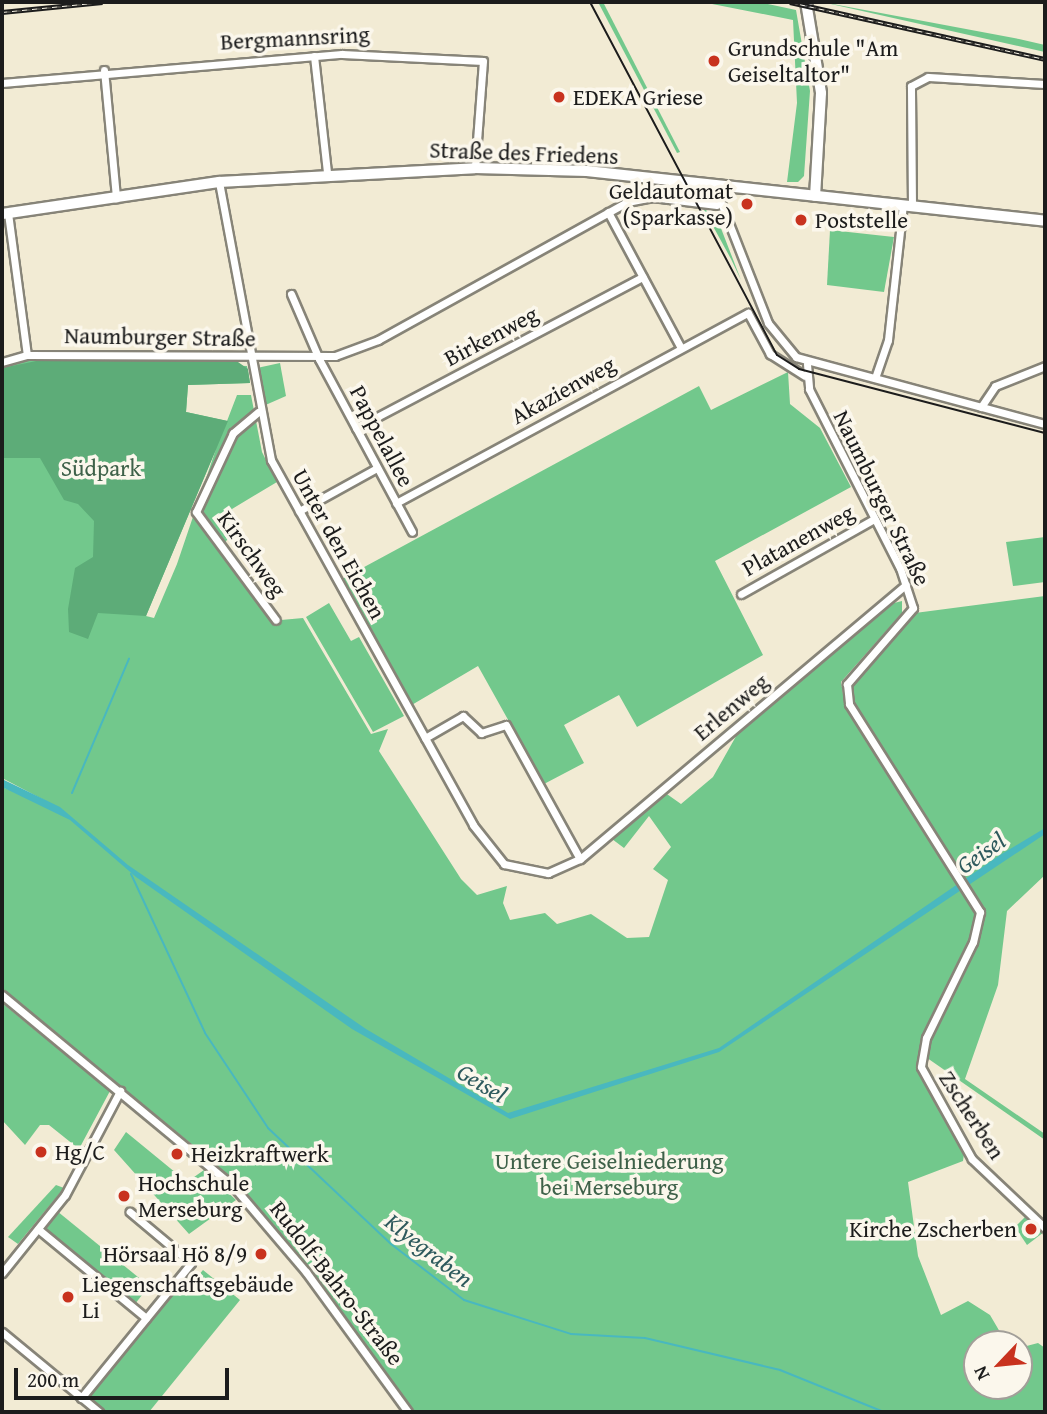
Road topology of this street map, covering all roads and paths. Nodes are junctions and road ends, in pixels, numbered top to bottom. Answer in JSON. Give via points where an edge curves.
{"nodes":[{"id":1,"x":806,"y":2,"type":"edge"},
{"id":2,"x":314,"y":56,"type":"junction"},
{"id":3,"x":104,"y":70,"type":"junction"},
{"id":4,"x":2,"y":83,"type":"edge"},
{"id":5,"x":1045,"y":84,"type":"edge"},
{"id":6,"x":475,"y":168,"type":"junction"},
{"id":7,"x":327,"y":172,"type":"junction"},
{"id":8,"x":219,"y":182,"type":"junction"},
{"id":9,"x":714,"y":185,"type":"junction"},
{"id":10,"x":815,"y":196,"type":"junction"},
{"id":11,"x":116,"y":198,"type":"junction"},
{"id":12,"x":717,"y":205,"type":"junction"},
{"id":13,"x":908,"y":205,"type":"junction"},
{"id":14,"x":608,"y":212,"type":"junction"},
{"id":15,"x":5,"y":214,"type":"edge"},
{"id":16,"x":1045,"y":221,"type":"edge"},
{"id":17,"x":643,"y":277,"type":"junction"},
{"id":18,"x":291,"y":294,"type":"dead end"},
{"id":19,"x":681,"y":348,"type":"junction"},
{"id":20,"x":27,"y":355,"type":"junction"},
{"id":21,"x":248,"y":357,"type":"junction"},
{"id":22,"x":318,"y":359,"type":"junction"},
{"id":23,"x":2,"y":362,"type":"edge"},
{"id":24,"x":807,"y":364,"type":"junction"},
{"id":25,"x":1045,"y":366,"type":"edge"},
{"id":26,"x":805,"y":376,"type":"junction"},
{"id":27,"x":875,"y":378,"type":"junction"},
{"id":28,"x":981,"y":407,"type":"junction"},
{"id":29,"x":258,"y":412,"type":"junction"},
{"id":30,"x":1045,"y":424,"type":"edge"},
{"id":31,"x":356,"y":428,"type":"junction"},
{"id":32,"x":377,"y":468,"type":"junction"},
{"id":33,"x":396,"y":503,"type":"junction"},
{"id":34,"x":299,"y":511,"type":"junction"},
{"id":35,"x":874,"y":519,"type":"junction"},
{"id":36,"x":412,"y":532,"type":"dead end"},
{"id":37,"x":906,"y":584,"type":"junction"},
{"id":38,"x":741,"y":594,"type":"dead end"},
{"id":39,"x":276,"y":620,"type":"dead end"},
{"id":40,"x":425,"y":738,"type":"junction"},
{"id":41,"x":580,"y":859,"type":"junction"},
{"id":42,"x":959,"y":874,"type":"joint"},
{"id":43,"x":2,"y":995,"type":"edge"},
{"id":44,"x":120,"y":1091,"type":"junction"},
{"id":45,"x":130,"y":1212,"type":"dead end"},
{"id":46,"x":1045,"y":1228,"type":"edge"},
{"id":47,"x":38,"y":1229,"type":"junction"},
{"id":48,"x":2,"y":1273,"type":"edge"},
{"id":49,"x":146,"y":1318,"type":"junction"},
{"id":50,"x":2,"y":1332,"type":"edge"},
{"id":51,"x":82,"y":1398,"type":"junction"},
{"id":52,"x":99,"y":1412,"type":"edge"},
{"id":53,"x":408,"y":1412,"type":"edge"}],
"edges":[{"from":1,"to":10,"type":"street","via":[[821,93]]},
{"from":2,"to":3,"type":"street","name":"Bergmannsring"},
{"from":2,"to":6,"type":"street","name":"Bergmannsring","via":[[410,53],[482,61]]},
{"from":2,"to":7,"type":"street"},
{"from":3,"to":4,"type":"street","name":"Bergmannsring"},
{"from":3,"to":11,"type":"street"},
{"from":5,"to":13,"type":"street","via":[[928,77],[911,86]]},
{"from":6,"to":7,"type":"street","name":"Straße des Friedens"},
{"from":6,"to":9,"type":"street","name":"Straße des Friedens","via":[[587,171]]},
{"from":7,"to":8,"type":"street","name":"Straße des Friedens"},
{"from":8,"to":11,"type":"street","name":"Straße des Friedens"},
{"from":8,"to":21,"type":"street","name":"Unter den Eichen"},
{"from":9,"to":10,"type":"street","name":"Straße des Friedens"},
{"from":9,"to":12,"type":"street"},
{"from":10,"to":13,"type":"street","name":"Straße des Friedens"},
{"from":11,"to":15,"type":"street","name":"Straße des Friedens"},
{"from":12,"to":14,"type":"street","name":"Naumburger Straße","via":[[652,197]]},
{"from":12,"to":24,"type":"street","via":[[768,323]]},
{"from":13,"to":16,"type":"street","name":"Straße des Friedens"},
{"from":13,"to":27,"type":"street","via":[[888,340]]},
{"from":14,"to":17,"type":"street"},
{"from":14,"to":22,"type":"street","name":"Naumburger Straße","via":[[378,340]]},
{"from":15,"to":20,"type":"street"},
{"from":17,"to":19,"type":"street"},
{"from":17,"to":31,"type":"street","name":"Birkenweg"},
{"from":18,"to":22,"type":"street"},
{"from":19,"to":26,"type":"street","name":"Akazienweg","via":[[748,313],[770,354]]},
{"from":19,"to":33,"type":"street","name":"Akazienweg"},
{"from":20,"to":21,"type":"street","name":"Naumburger Straße"},
{"from":20,"to":23,"type":"street","name":"Naumburger Straße"},
{"from":21,"to":22,"type":"street","name":"Naumburger Straße"},
{"from":21,"to":29,"type":"street","name":"Unter den Eichen"},
{"from":22,"to":31,"type":"street","name":"Pappelallee"},
{"from":24,"to":26,"type":"street"},
{"from":24,"to":27,"type":"street","name":"Naumburger Straße"},
{"from":25,"to":28,"type":"street","via":[[995,386]]},
{"from":26,"to":35,"type":"street","name":"Naumburger Straße"},
{"from":27,"to":28,"type":"street","name":"Naumburger Straße"},
{"from":28,"to":30,"type":"street","name":"Naumburger Straße"},
{"from":29,"to":34,"type":"street","name":"Unter den Eichen","via":[[271,460]]},
{"from":29,"to":39,"type":"street","name":"Kirschweg","via":[[233,433],[196,512]]},
{"from":31,"to":32,"type":"street","name":"Pappelallee"},
{"from":32,"to":33,"type":"street","name":"Pappelallee"},
{"from":32,"to":34,"type":"street"},
{"from":33,"to":36,"type":"street","name":"Pappelallee"},
{"from":34,"to":40,"type":"street","name":"Unter den Eichen"},
{"from":35,"to":37,"type":"street","name":"Naumburger Straße"},
{"from":35,"to":38,"type":"street","name":"Platanenweg"},
{"from":37,"to":41,"type":"street","name":"Erlenweg"},
{"from":37,"to":42,"type":"street","name":"Naumburger Straße","via":[[913,608],[907,620],[852,677],[846,694]]},
{"from":40,"to":41,"type":"street","name":"Unter den Eichen","via":[[495,857],[532,873]]},
{"from":40,"to":41,"type":"street","via":[[463,716],[481,733],[506,725]]},
{"from":42,"to":46,"type":"street","name":"Zscherben","via":[[968,887],[979,924],[926,1038],[921,1067],[972,1159]]},
{"from":43,"to":44,"type":"street","name":"Rudolf-Bahro-Straße"},
{"from":44,"to":47,"type":"street","via":[[78,1173]]},
{"from":44,"to":53,"type":"street","name":"Rudolf-Bahro-Straße","via":[[260,1216]]},
{"from":45,"to":49,"type":"street","via":[[191,1263]]},
{"from":47,"to":48,"type":"street"},
{"from":47,"to":49,"type":"street"},
{"from":49,"to":51,"type":"street"},
{"from":50,"to":51,"type":"street"},
{"from":51,"to":52,"type":"street"}]}
